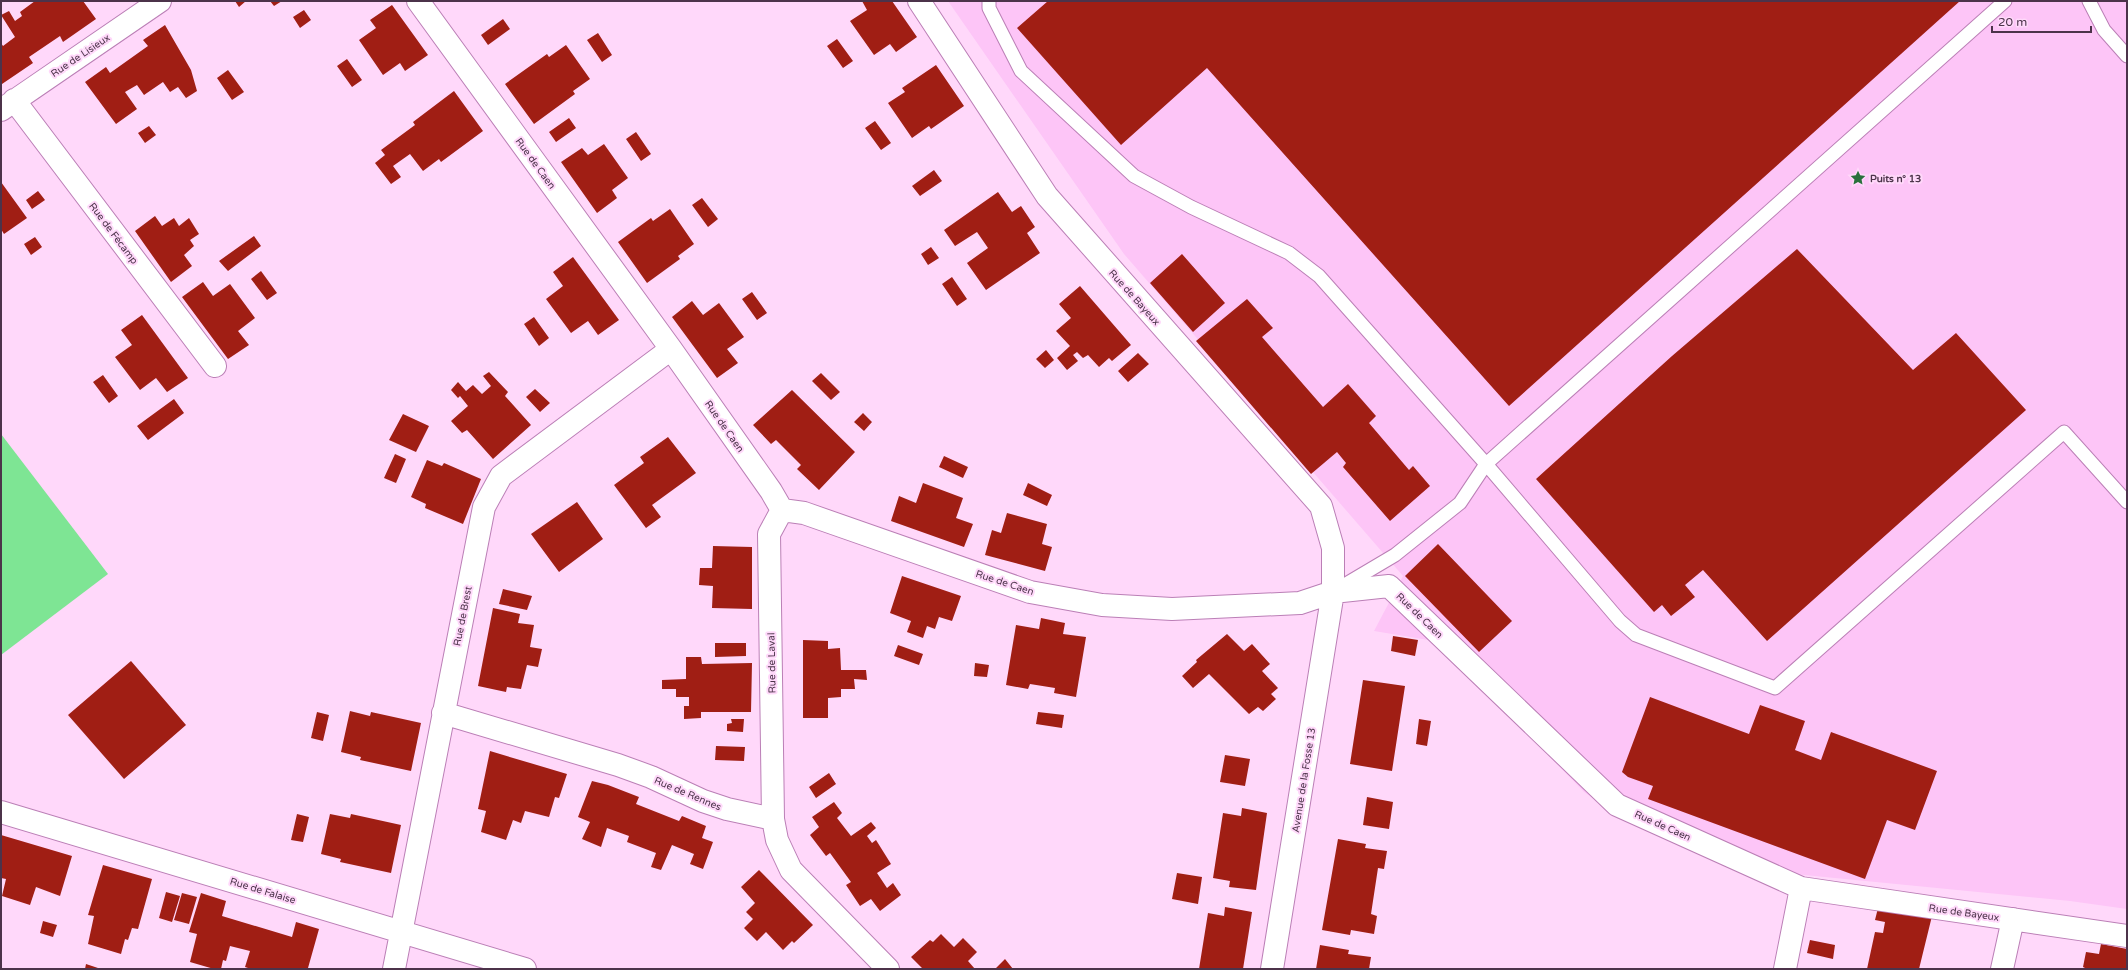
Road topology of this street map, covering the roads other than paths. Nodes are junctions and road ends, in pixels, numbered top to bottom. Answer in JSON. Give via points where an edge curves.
{"nodes":[{"id":1,"x":160,"y":1,"type":"edge"},
{"id":2,"x":418,"y":1,"type":"edge"},
{"id":3,"x":918,"y":1,"type":"edge"},
{"id":4,"x":988,"y":1,"type":"edge"},
{"id":5,"x":2005,"y":1,"type":"edge"},
{"id":6,"x":2089,"y":1,"type":"edge"},
{"id":7,"x":2127,"y":56,"type":"edge"},
{"id":8,"x":8,"y":105,"type":"edge"},
{"id":9,"x":671,"y":349,"type":"junction"},
{"id":10,"x":214,"y":366,"type":"dead end"},
{"id":11,"x":1486,"y":464,"type":"junction"},
{"id":12,"x":2127,"y":502,"type":"edge"},
{"id":13,"x":782,"y":510,"type":"junction"},
{"id":14,"x":1333,"y":592,"type":"junction"},
{"id":15,"x":443,"y":713,"type":"junction"},
{"id":16,"x":1,"y":812,"type":"edge"},
{"id":17,"x":773,"y":820,"type":"junction"},
{"id":18,"x":1801,"y":888,"type":"junction"},
{"id":19,"x":2013,"y":918,"type":"junction"},
{"id":20,"x":402,"y":931,"type":"junction"},
{"id":21,"x":2127,"y":936,"type":"edge"},
{"id":22,"x":394,"y":969,"type":"edge"},
{"id":23,"x":525,"y":969,"type":"edge"},
{"id":24,"x":888,"y":969,"type":"edge"},
{"id":25,"x":1272,"y":969,"type":"edge"},
{"id":26,"x":1785,"y":969,"type":"edge"},
{"id":27,"x":2002,"y":969,"type":"edge"}],
"edges":[{"from":1,"to":8,"type":"street","name":"Rue de Lisieux"},
{"from":2,"to":9,"type":"street","name":"Rue de Caen"},
{"from":3,"to":14,"type":"street","name":"Rue de Bayeux","via":[[1047,196],[1321,506],[1334,548]]},
{"from":4,"to":11,"type":"lane","via":[[988,8],[1021,71],[1134,176],[1191,207],[1289,253],[1319,276]]},
{"from":5,"to":11,"type":"lane"},
{"from":6,"to":7,"type":"lane","via":[[2104,30]]},
{"from":8,"to":10,"type":"street","name":"Rue de Fécamp"},
{"from":9,"to":13,"type":"street","name":"Rue de Caen"},
{"from":9,"to":15,"type":"street","name":"Rue de Brest","via":[[501,476],[484,507]]},
{"from":11,"to":12,"type":"lane","via":[[1620,621],[1636,635],[1775,688],[2064,432]]},
{"from":11,"to":14,"type":"lane","via":[[1460,503],[1395,555]]},
{"from":13,"to":14,"type":"street","name":"Rue de Caen","via":[[804,513],[1030,592],[1102,605],[1172,608],[1300,603]]},
{"from":13,"to":17,"type":"street","name":"Rue de Laval","via":[[769,534]]},
{"from":14,"to":18,"type":"street","name":"Rue de Caen","via":[[1389,586],[1617,805]]},
{"from":14,"to":25,"type":"street","name":"Avenue de la Fosse 13"},
{"from":15,"to":17,"type":"street","name":"Rue de Rennes","via":[[618,765],[703,801]]},
{"from":15,"to":20,"type":"street","name":"Rue de Brest"},
{"from":16,"to":20,"type":"street","name":"Rue de Falaise"},
{"from":17,"to":24,"type":"street","via":[[777,840],[791,870]]},
{"from":18,"to":19,"type":"street","name":"Rue de Bayeux"},
{"from":18,"to":26,"type":"street"},
{"from":19,"to":21,"type":"street","name":"Rue de Bayeux"},
{"from":19,"to":27,"type":"street"},
{"from":20,"to":22,"type":"street","name":"Rue de Brest"},
{"from":20,"to":23,"type":"street","name":"Rue de Falaise"}]}
